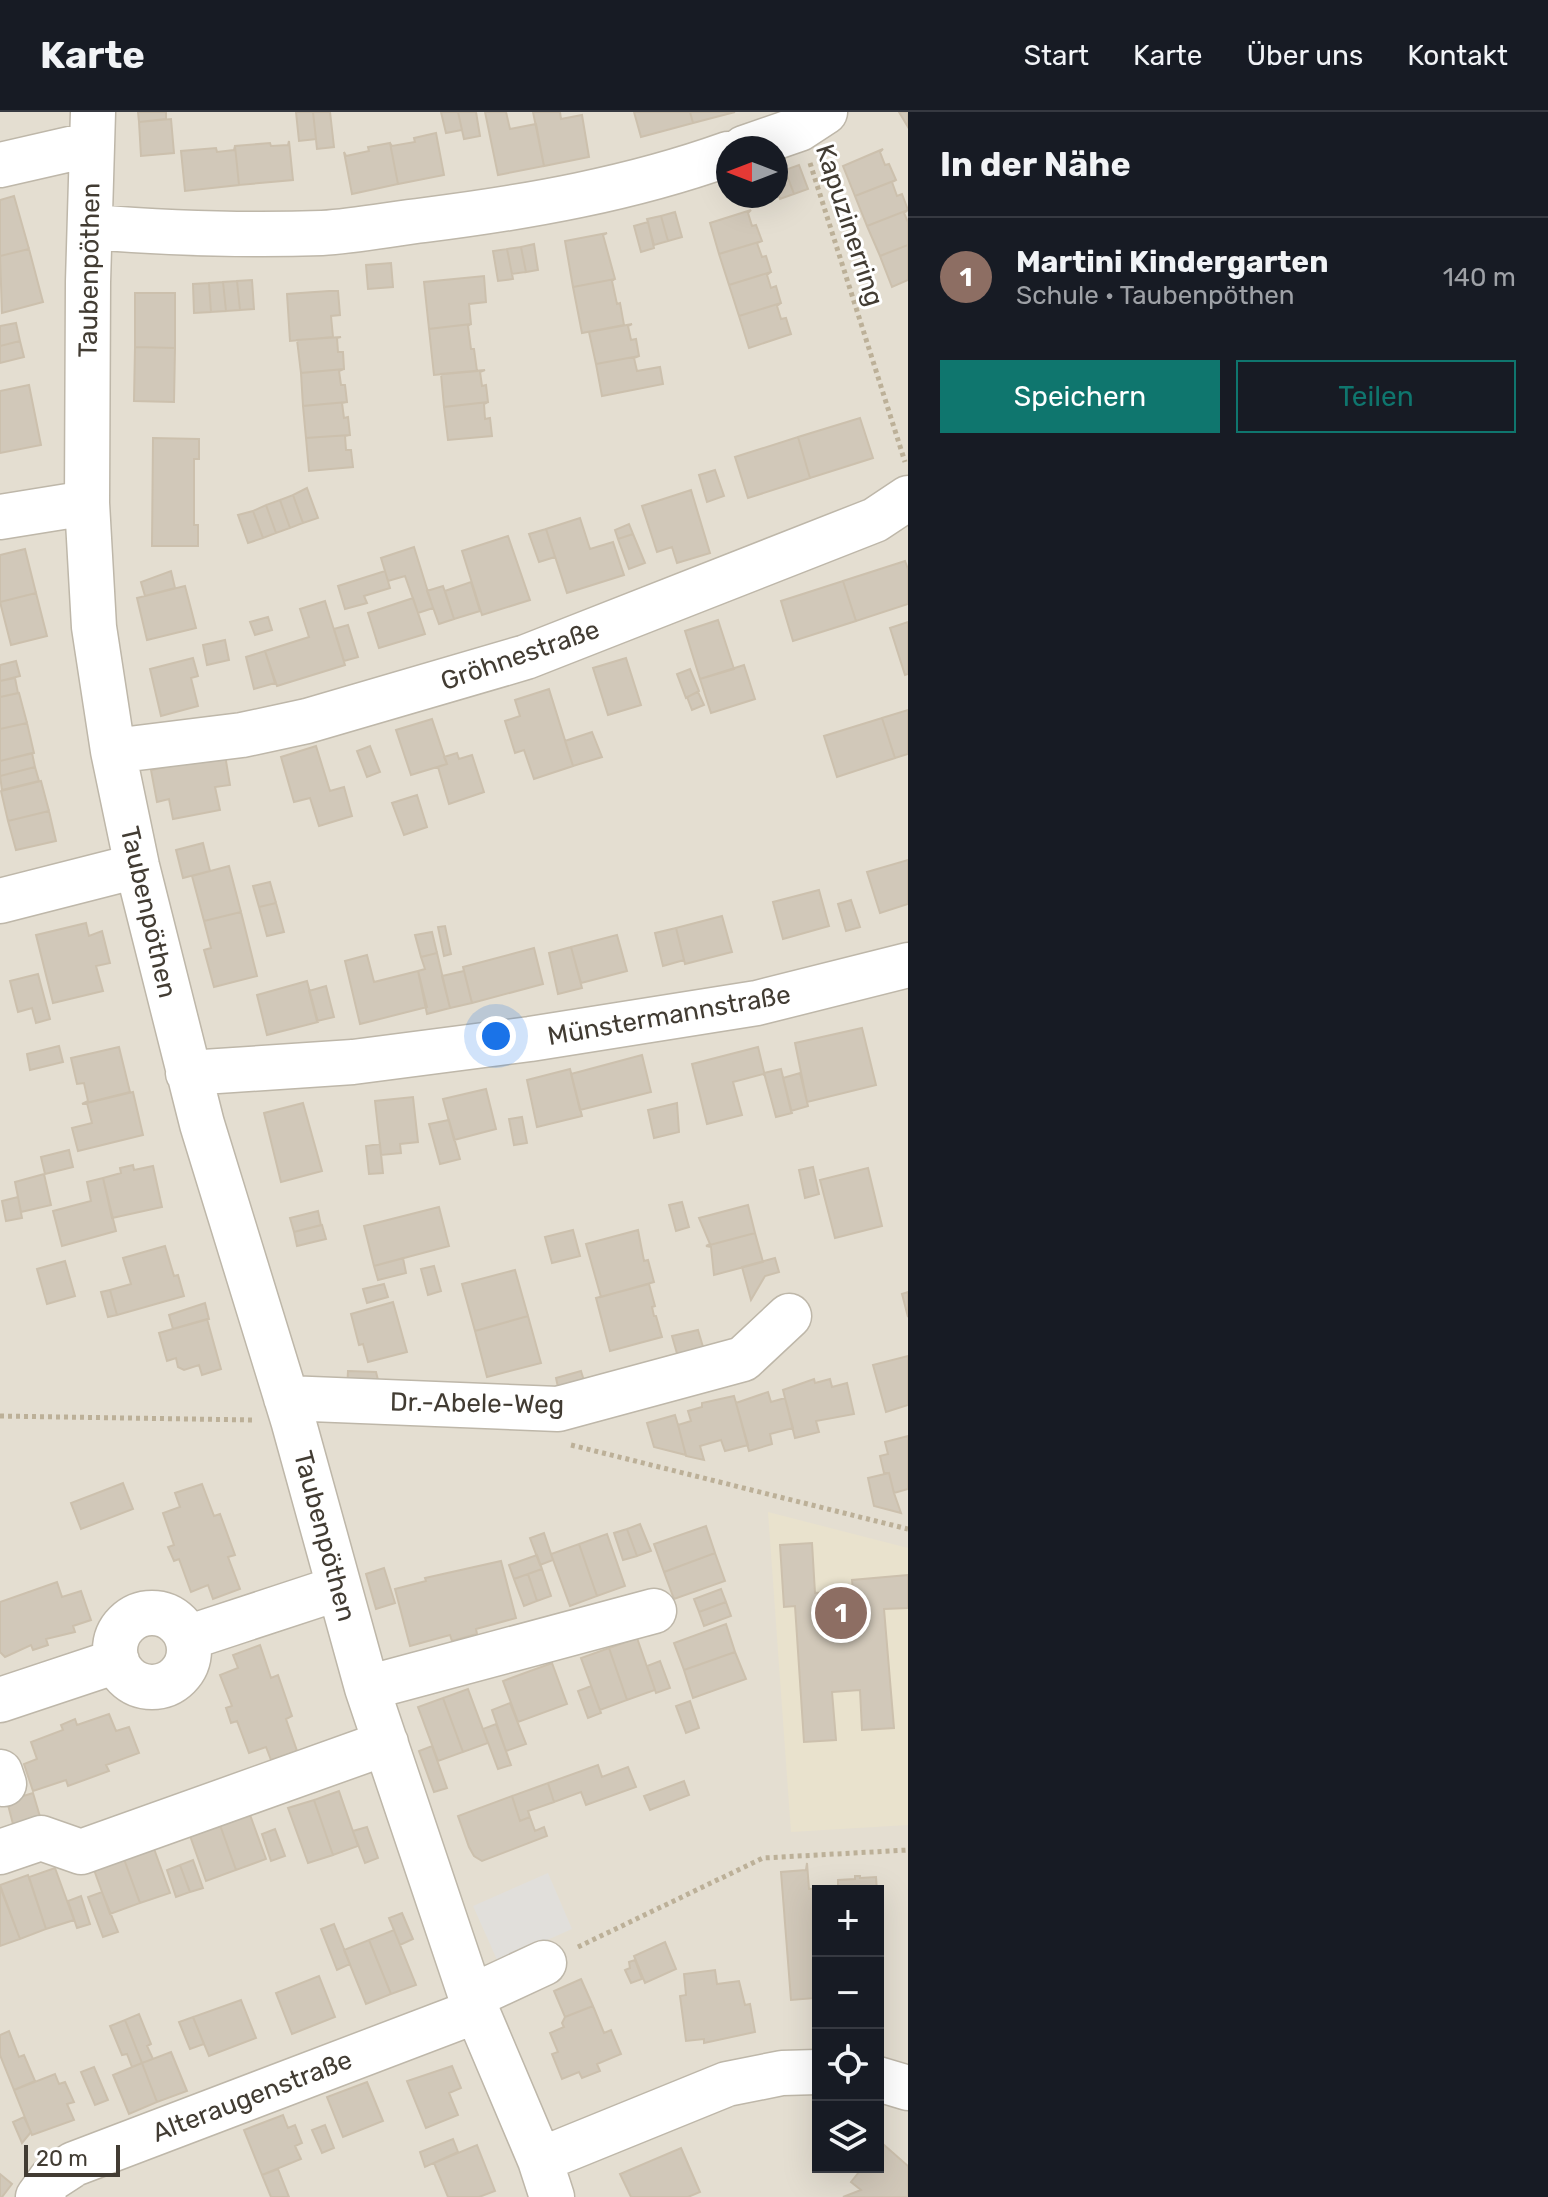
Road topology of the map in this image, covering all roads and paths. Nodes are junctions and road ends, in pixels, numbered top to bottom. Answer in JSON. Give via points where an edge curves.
{"nodes":[{"id":1,"x":806,"y":118,"type":"edge"},
{"id":2,"x":93,"y":128,"type":"edge"},
{"id":3,"x":769,"y":136,"type":"edge"},
{"id":4,"x":716,"y":158,"type":"edge"},
{"id":5,"x":0,"y":165,"type":"edge"},
{"id":6,"x":90,"y":227,"type":"junction"},
{"id":7,"x":908,"y":471,"type":"edge"},
{"id":8,"x":908,"y":498,"type":"edge"},
{"id":9,"x":87,"y":503,"type":"junction"},
{"id":10,"x":0,"y":517,"type":"edge"},
{"id":11,"x":113,"y":751,"type":"junction"},
{"id":12,"x":137,"y":866,"type":"junction"},
{"id":13,"x":0,"y":901,"type":"edge"},
{"id":14,"x":908,"y":965,"type":"edge"},
{"id":15,"x":188,"y":1073,"type":"junction"},
{"id":16,"x":789,"y":1316,"type":"dead end"},
{"id":17,"x":289,"y":1409,"type":"junction"},
{"id":18,"x":0,"y":1416,"type":"edge"},
{"id":19,"x":567,"y":1444,"type":"dead end"},
{"id":20,"x":908,"y":1529,"type":"edge"},
{"id":21,"x":339,"y":1588,"type":"junction"},
{"id":22,"x":654,"y":1611,"type":"dead end"},
{"id":23,"x":367,"y":1688,"type":"junction"},
{"id":24,"x":0,"y":1700,"type":"edge"},
{"id":25,"x":386,"y":1743,"type":"junction"},
{"id":26,"x":908,"y":1850,"type":"edge"},
{"id":27,"x":0,"y":1852,"type":"edge"},
{"id":28,"x":544,"y":1963,"type":"joint"},
{"id":29,"x":474,"y":2004,"type":"junction"},
{"id":30,"x":812,"y":2072,"type":"edge"},
{"id":31,"x":884,"y":2081,"type":"edge"},
{"id":32,"x":908,"y":2088,"type":"edge"},
{"id":33,"x":546,"y":2179,"type":"edge"},
{"id":34,"x":38,"y":2197,"type":"edge"}],
"edges":[{"from":1,"to":3,"type":"street"},
{"from":1,"to":7,"type":"path","name":"Kapuzinerring"},
{"from":2,"to":5,"type":"street"},
{"from":2,"to":6,"type":"street","name":"Taubenpöthen"},
{"from":4,"to":6,"type":"street","via":[[581,195],[324,233],[186,234]]},
{"from":6,"to":9,"type":"street","name":"Taubenpöthen"},
{"from":8,"to":11,"type":"street","name":"Gröhnestraße","via":[[875,520],[526,657],[307,721]]},
{"from":9,"to":10,"type":"street"},
{"from":9,"to":11,"type":"street","name":"Taubenpöthen","via":[[94,627]]},
{"from":11,"to":12,"type":"street","name":"Taubenpöthen"},
{"from":12,"to":13,"type":"street"},
{"from":12,"to":15,"type":"street","name":"Taubenpöthen"},
{"from":14,"to":15,"type":"street","name":"Münstermannstraße","via":[[757,1003],[530,1039],[353,1062]]},
{"from":15,"to":17,"type":"street","name":"Taubenpöthen"},
{"from":16,"to":17,"type":"street","name":"Dr.-Abele-Weg","via":[[743,1359],[558,1409]]},
{"from":17,"to":18,"type":"path"},
{"from":17,"to":21,"type":"street","name":"Taubenpöthen"},
{"from":19,"to":20,"type":"path"},
{"from":21,"to":23,"type":"street","name":"Taubenpöthen"},
{"from":21,"to":24,"type":"street","via":[[187,1638],[174,1620],[151,1613],[139,1616],[119,1633],[117,1661]]},
{"from":22,"to":23,"type":"street"},
{"from":23,"to":25,"type":"street","name":"Taubenpöthen"},
{"from":25,"to":27,"type":"street","via":[[81,1852],[41,1838]]},
{"from":25,"to":29,"type":"street","name":"Taubenpöthen"},
{"from":26,"to":28,"type":"path","via":[[763,1858]]},
{"from":28,"to":29,"type":"street","name":"Alteraugenstraße"},
{"from":29,"to":33,"type":"street","name":"Taubenpöthen"},
{"from":29,"to":34,"type":"street","name":"Alteraugenstraße","via":[[74,2164],[51,2179]]},
{"from":30,"to":33,"type":"street","via":[[727,2084]]},
{"from":31,"to":32,"type":"street"}]}
